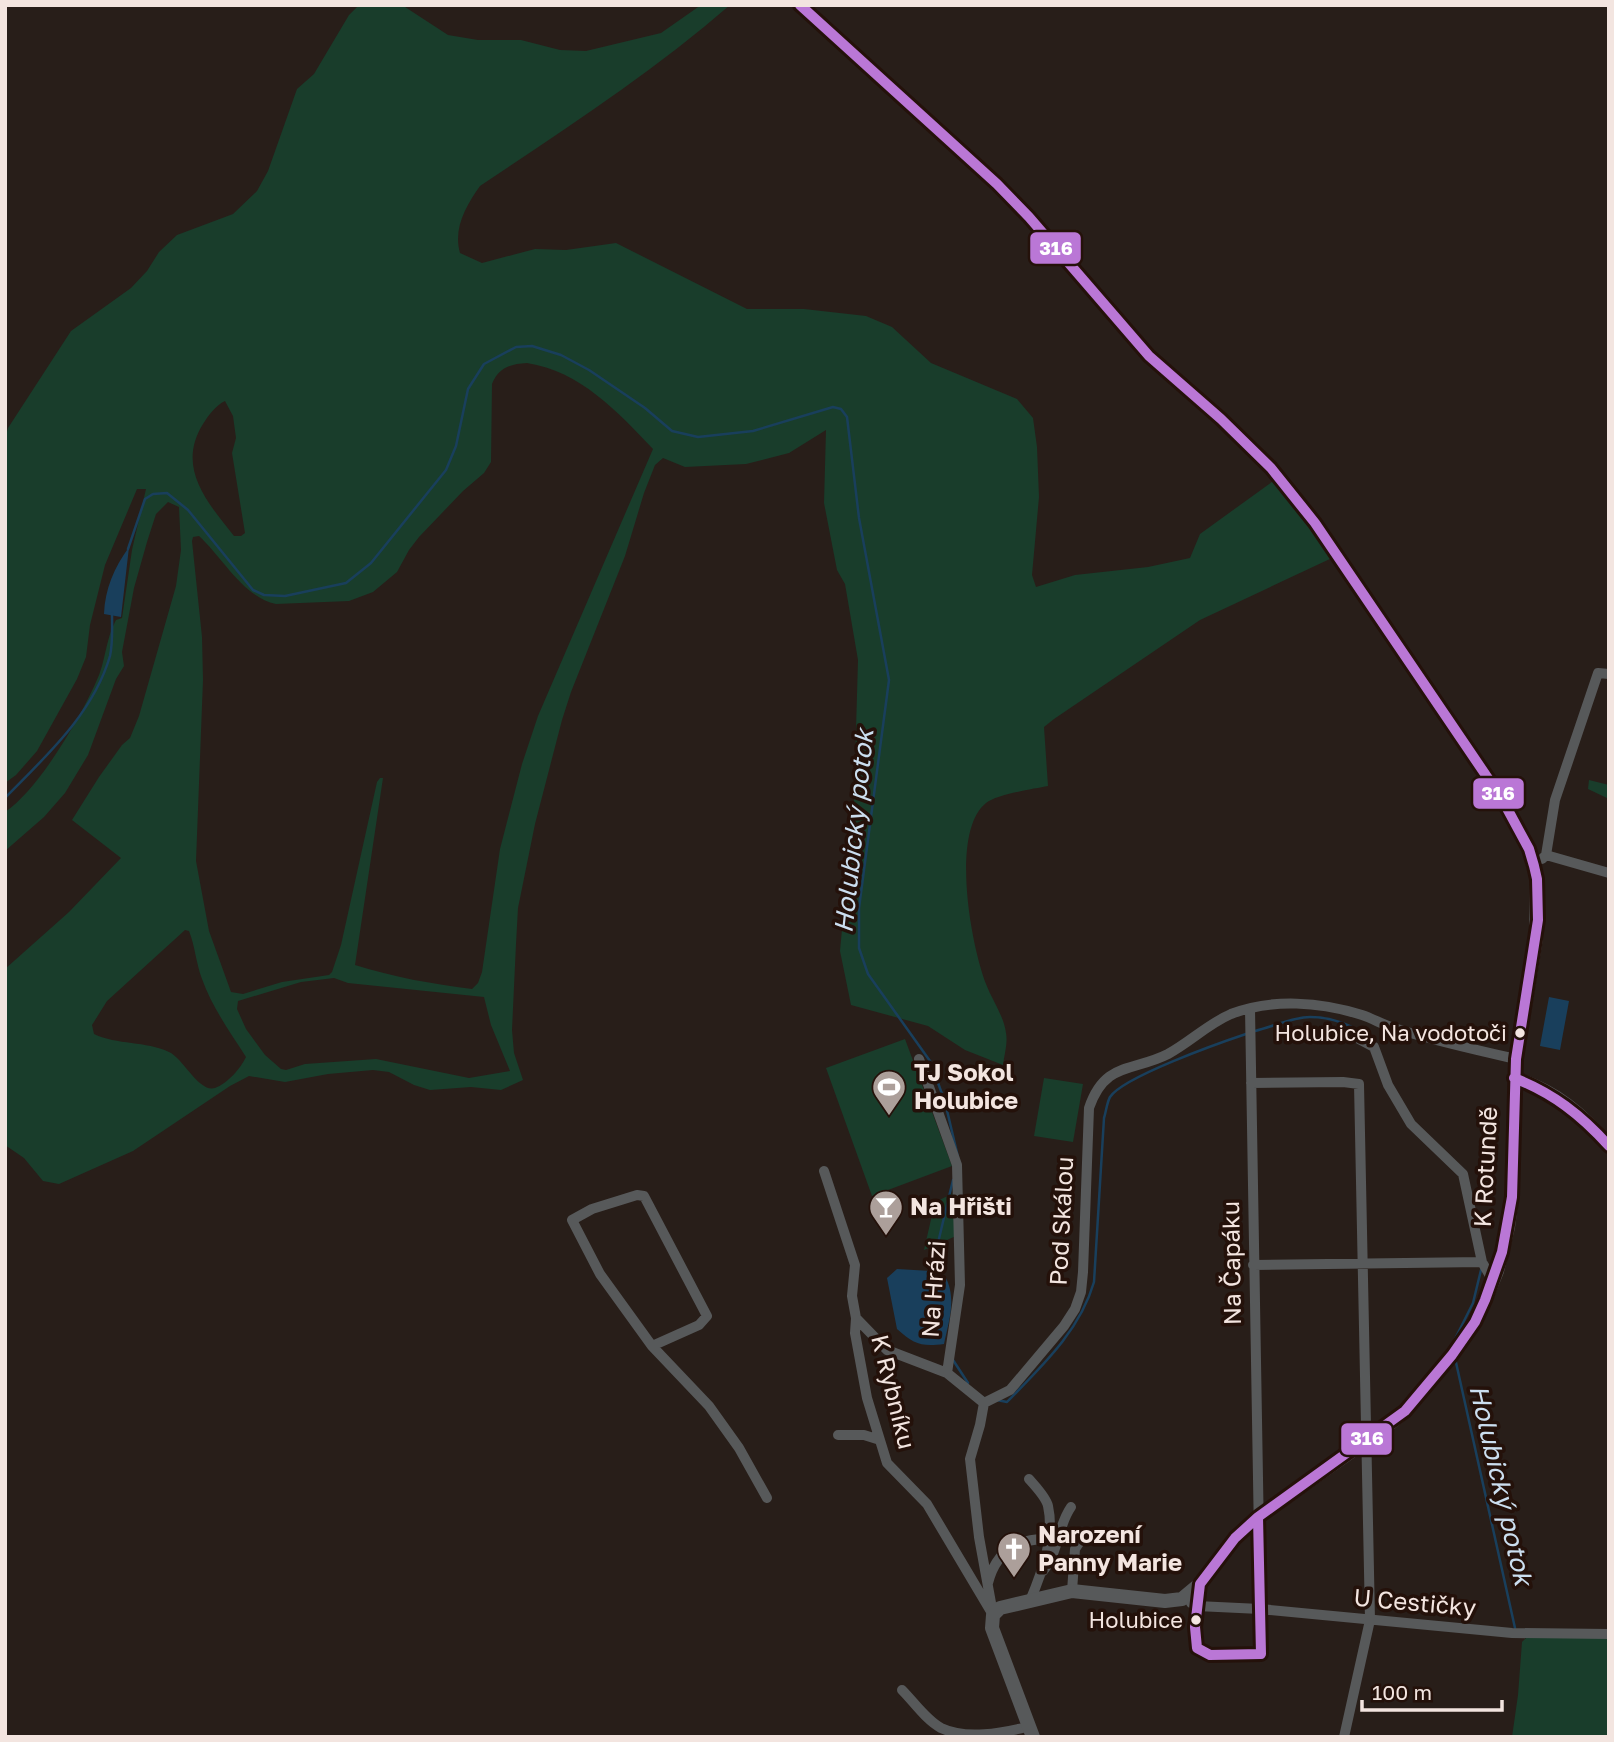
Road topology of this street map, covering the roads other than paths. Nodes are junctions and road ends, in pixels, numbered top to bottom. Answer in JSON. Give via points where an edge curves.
{"nodes":[{"id":1,"x":800,"y":5,"type":"edge"},
{"id":2,"x":1609,"y":661,"type":"edge"},
{"id":3,"x":1606,"y":674,"type":"edge"},
{"id":4,"x":1546,"y":856,"type":"junction"},
{"id":5,"x":1534,"y":866,"type":"junction"},
{"id":6,"x":1609,"y":873,"type":"edge"},
{"id":7,"x":1250,"y":1009,"type":"junction"},
{"id":8,"x":1359,"y":1038,"type":"dead end"},
{"id":9,"x":919,"y":1059,"type":"dead end"},
{"id":10,"x":1516,"y":1059,"type":"junction"},
{"id":11,"x":1514,"y":1078,"type":"junction"},
{"id":12,"x":1251,"y":1083,"type":"junction"},
{"id":13,"x":1609,"y":1146,"type":"edge"},
{"id":14,"x":824,"y":1171,"type":"dead end"},
{"id":15,"x":1363,"y":1262,"type":"junction"},
{"id":16,"x":1482,"y":1262,"type":"junction"},
{"id":17,"x":1253,"y":1265,"type":"junction"},
{"id":18,"x":1493,"y":1281,"type":"junction"},
{"id":19,"x":856,"y":1318,"type":"junction"},
{"id":20,"x":652,"y":1346,"type":"junction"},
{"id":21,"x":947,"y":1373,"type":"junction"},
{"id":22,"x":984,"y":1403,"type":"junction"},
{"id":23,"x":838,"y":1435,"type":"dead end"},
{"id":24,"x":880,"y":1440,"type":"junction"},
{"id":25,"x":1367,"y":1440,"type":"junction"},
{"id":26,"x":1029,"y":1479,"type":"dead end"},
{"id":27,"x":767,"y":1498,"type":"dead end"},
{"id":28,"x":1072,"y":1507,"type":"dead end"},
{"id":29,"x":1258,"y":1517,"type":"junction"},
{"id":30,"x":1049,"y":1539,"type":"junction"},
{"id":31,"x":1081,"y":1540,"type":"dead end"},
{"id":32,"x":1041,"y":1574,"type":"junction"},
{"id":33,"x":1200,"y":1584,"type":"junction"},
{"id":34,"x":987,"y":1589,"type":"junction"},
{"id":35,"x":1072,"y":1591,"type":"junction"},
{"id":36,"x":1182,"y":1599,"type":"junction"},
{"id":37,"x":1030,"y":1601,"type":"junction"},
{"id":38,"x":1197,"y":1606,"type":"junction"},
{"id":39,"x":1260,"y":1609,"type":"junction"},
{"id":40,"x":993,"y":1615,"type":"junction"},
{"id":41,"x":1370,"y":1620,"type":"junction"},
{"id":42,"x":1609,"y":1633,"type":"edge"},
{"id":43,"x":902,"y":1690,"type":"dead end"},
{"id":44,"x":1030,"y":1732,"type":"edge"},
{"id":45,"x":1344,"y":1737,"type":"edge"}],
"edges":[{"from":1,"to":5,"type":"street","name":"K Rotundě","via":[[997,184],[1149,356],[1271,468],[1315,523],[1502,799]]},
{"from":2,"to":3,"type":"street"},
{"from":3,"to":4,"type":"street","via":[[1598,673],[1555,800]]},
{"from":4,"to":5,"type":"street"},
{"from":4,"to":6,"type":"street"},
{"from":5,"to":10,"type":"street","name":"K Rotundě","via":[[1538,920]]},
{"from":7,"to":10,"type":"street","name":"Pod Skálou","via":[[1285,1003],[1324,1007]]},
{"from":7,"to":12,"type":"street","name":"Na Čapáku"},
{"from":7,"to":22,"type":"street","name":"Pod Skálou","via":[[1209,1025],[1168,1054],[1114,1073],[1093,1096],[1086,1126],[1081,1292],[1064,1326],[1037,1360],[1010,1390]]},
{"from":8,"to":16,"type":"street","via":[[1374,1046],[1388,1085],[1411,1124],[1463,1174]]},
{"from":9,"to":21,"type":"street","name":"Na Hrázi","via":[[957,1166],[960,1285]]},
{"from":10,"to":11,"type":"street","name":"K Rotundě"},
{"from":11,"to":13,"type":"street","via":[[1537,1086],[1585,1118]]},
{"from":11,"to":18,"type":"street","name":"K Rotundě","via":[[1512,1197]]},
{"from":12,"to":15,"type":"street","via":[[1359,1084]]},
{"from":12,"to":17,"type":"street","name":"Na Čapáku"},
{"from":14,"to":19,"type":"street","name":"K Rybníku","via":[[855,1265],[852,1296]]},
{"from":15,"to":16,"type":"street"},
{"from":15,"to":17,"type":"street"},
{"from":15,"to":25,"type":"street"},
{"from":16,"to":18,"type":"street"},
{"from":17,"to":29,"type":"street","name":"Na Čapáku"},
{"from":18,"to":25,"type":"street","name":"K Rotundě","via":[[1475,1322],[1452,1355],[1405,1411]]},
{"from":19,"to":21,"type":"street","name":"Na Hrázi","via":[[887,1350]]},
{"from":19,"to":24,"type":"street","name":"K Rybníku","via":[[867,1398]]},
{"from":20,"to":20,"type":"street","via":[[699,1325],[708,1316],[644,1196],[638,1195],[572,1220],[600,1274]]},
{"from":20,"to":27,"type":"street","via":[[709,1406]]},
{"from":21,"to":22,"type":"street","name":"Na Hrázi"},
{"from":22,"to":34,"type":"street","via":[[970,1459]]},
{"from":23,"to":24,"type":"street"},
{"from":24,"to":40,"type":"street","name":"K Rybníku","via":[[887,1463],[928,1504]]},
{"from":25,"to":29,"type":"street","name":"K Rotundě"},
{"from":25,"to":41,"type":"street"},
{"from":26,"to":30,"type":"street","via":[[1048,1503]]},
{"from":28,"to":32,"type":"street","via":[[1052,1560]]},
{"from":29,"to":33,"type":"street","name":"K Rotundě","via":[[1235,1538]]},
{"from":29,"to":39,"type":"street","name":"Na Čapáku"},
{"from":30,"to":32,"type":"street"},
{"from":30,"to":34,"type":"street","via":[[1032,1539],[999,1556]]},
{"from":31,"to":35,"type":"street","via":[[1075,1549]]},
{"from":32,"to":37,"type":"street"},
{"from":33,"to":36,"type":"street","name":"K Rotundě"},
{"from":33,"to":38,"type":"street"},
{"from":34,"to":40,"type":"street"},
{"from":35,"to":36,"type":"street"},
{"from":35,"to":37,"type":"street"},
{"from":36,"to":38,"type":"street"},
{"from":37,"to":40,"type":"street","via":[[1000,1608]]},
{"from":38,"to":39,"type":"street","name":"U Cestičky"},
{"from":38,"to":39,"type":"street","name":"Na Čapáku","via":[[1197,1648],[1210,1655],[1261,1654]]},
{"from":39,"to":41,"type":"street","name":"U Cestičky"},
{"from":40,"to":44,"type":"street","via":[[992,1628]]},
{"from":41,"to":42,"type":"street","name":"U Cestičky","via":[[1512,1633]]},
{"from":41,"to":45,"type":"street"},
{"from":43,"to":44,"type":"street","via":[[941,1728]]}]}
